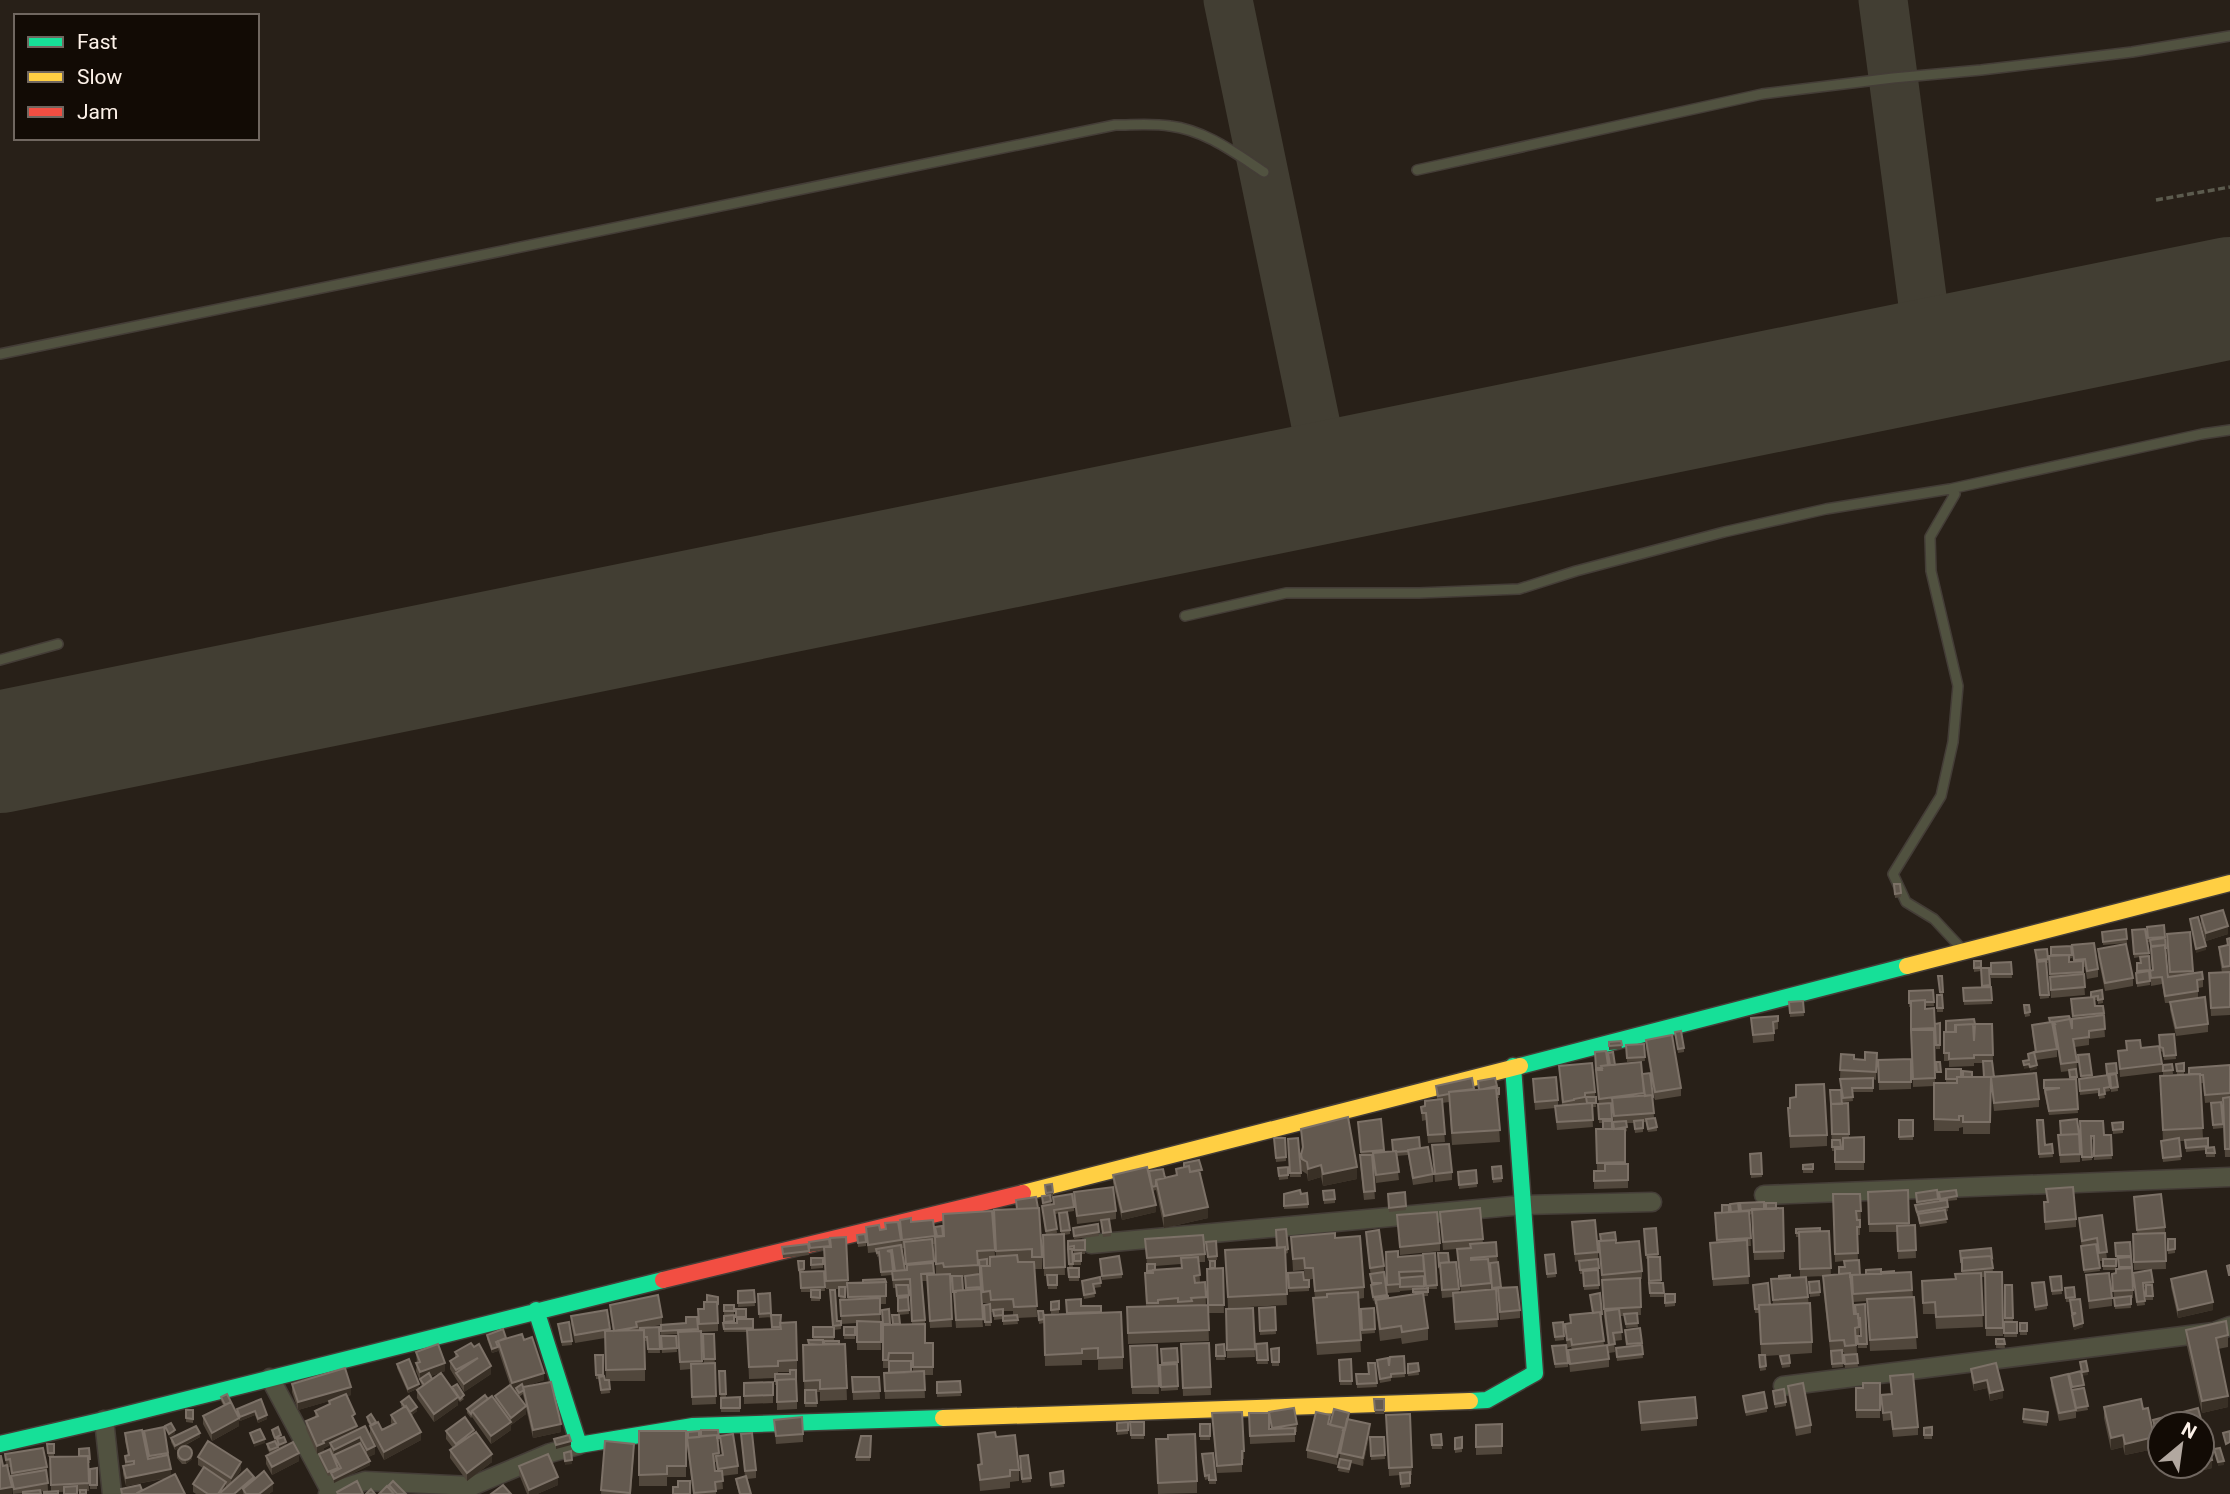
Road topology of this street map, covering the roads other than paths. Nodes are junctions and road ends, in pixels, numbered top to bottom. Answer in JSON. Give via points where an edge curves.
{"nodes":[{"id":1,"x":2230,"y":36,"type":"edge"},
{"id":2,"x":1417,"y":170,"type":"dead end"},
{"id":3,"x":1264,"y":172,"type":"dead end"},
{"id":4,"x":0,"y":354,"type":"edge"},
{"id":5,"x":2230,"y":430,"type":"edge"},
{"id":6,"x":1950,"y":489,"type":"junction"},
{"id":7,"x":1185,"y":616,"type":"dead end"},
{"id":8,"x":58,"y":644,"type":"dead end"},
{"id":9,"x":0,"y":660,"type":"edge"},
{"id":10,"x":2229,"y":886,"type":"edge"},
{"id":11,"x":1964,"y":951,"type":"junction"},
{"id":12,"x":1513,"y":1066,"type":"junction"},
{"id":13,"x":2230,"y":1177,"type":"edge"},
{"id":14,"x":1764,"y":1195,"type":"dead end"},
{"id":15,"x":1652,"y":1202,"type":"dead end"},
{"id":16,"x":1523,"y":1205,"type":"junction"},
{"id":17,"x":1091,"y":1244,"type":"dead end"},
{"id":18,"x":536,"y":1310,"type":"junction"},
{"id":19,"x":2230,"y":1326,"type":"edge"},
{"id":20,"x":270,"y":1378,"type":"junction"},
{"id":21,"x":1783,"y":1386,"type":"edge"},
{"id":22,"x":104,"y":1420,"type":"junction"},
{"id":23,"x":0,"y":1444,"type":"edge"},
{"id":24,"x":579,"y":1445,"type":"junction"},
{"id":25,"x":330,"y":1493,"type":"edge"},
{"id":26,"x":112,"y":1494,"type":"edge"}],
"edges":[{"from":1,"to":2,"type":"lane","via":[[2132,52],[1762,94]]},
{"from":3,"to":4,"type":"lane","via":[[1192,131],[1115,125]]},
{"from":5,"to":6,"type":"lane"},
{"from":6,"to":7,"type":"lane","via":[[1826,509],[1724,532],[1519,589],[1286,593]]},
{"from":6,"to":11,"type":"lane","via":[[1955,494],[1930,537],[1931,571],[1958,687],[1953,742],[1941,796],[1893,874],[1906,902],[1934,919]]},
{"from":8,"to":9,"type":"lane"},
{"from":10,"to":11,"type":"street"},
{"from":11,"to":12,"type":"street"},
{"from":12,"to":16,"type":"street"},
{"from":12,"to":18,"type":"street","via":[[1001,1199]]},
{"from":13,"to":14,"type":"street"},
{"from":15,"to":16,"type":"street"},
{"from":16,"to":17,"type":"street"},
{"from":16,"to":24,"type":"street","via":[[1535,1373],[1487,1400],[693,1426]]},
{"from":18,"to":20,"type":"street"},
{"from":18,"to":24,"type":"street"},
{"from":19,"to":21,"type":"street","via":[[2214,1332]]},
{"from":20,"to":22,"type":"street"},
{"from":20,"to":25,"type":"street"},
{"from":22,"to":23,"type":"street"},
{"from":22,"to":26,"type":"street"},
{"from":24,"to":25,"type":"street","via":[[472,1486],[365,1481]]}]}
